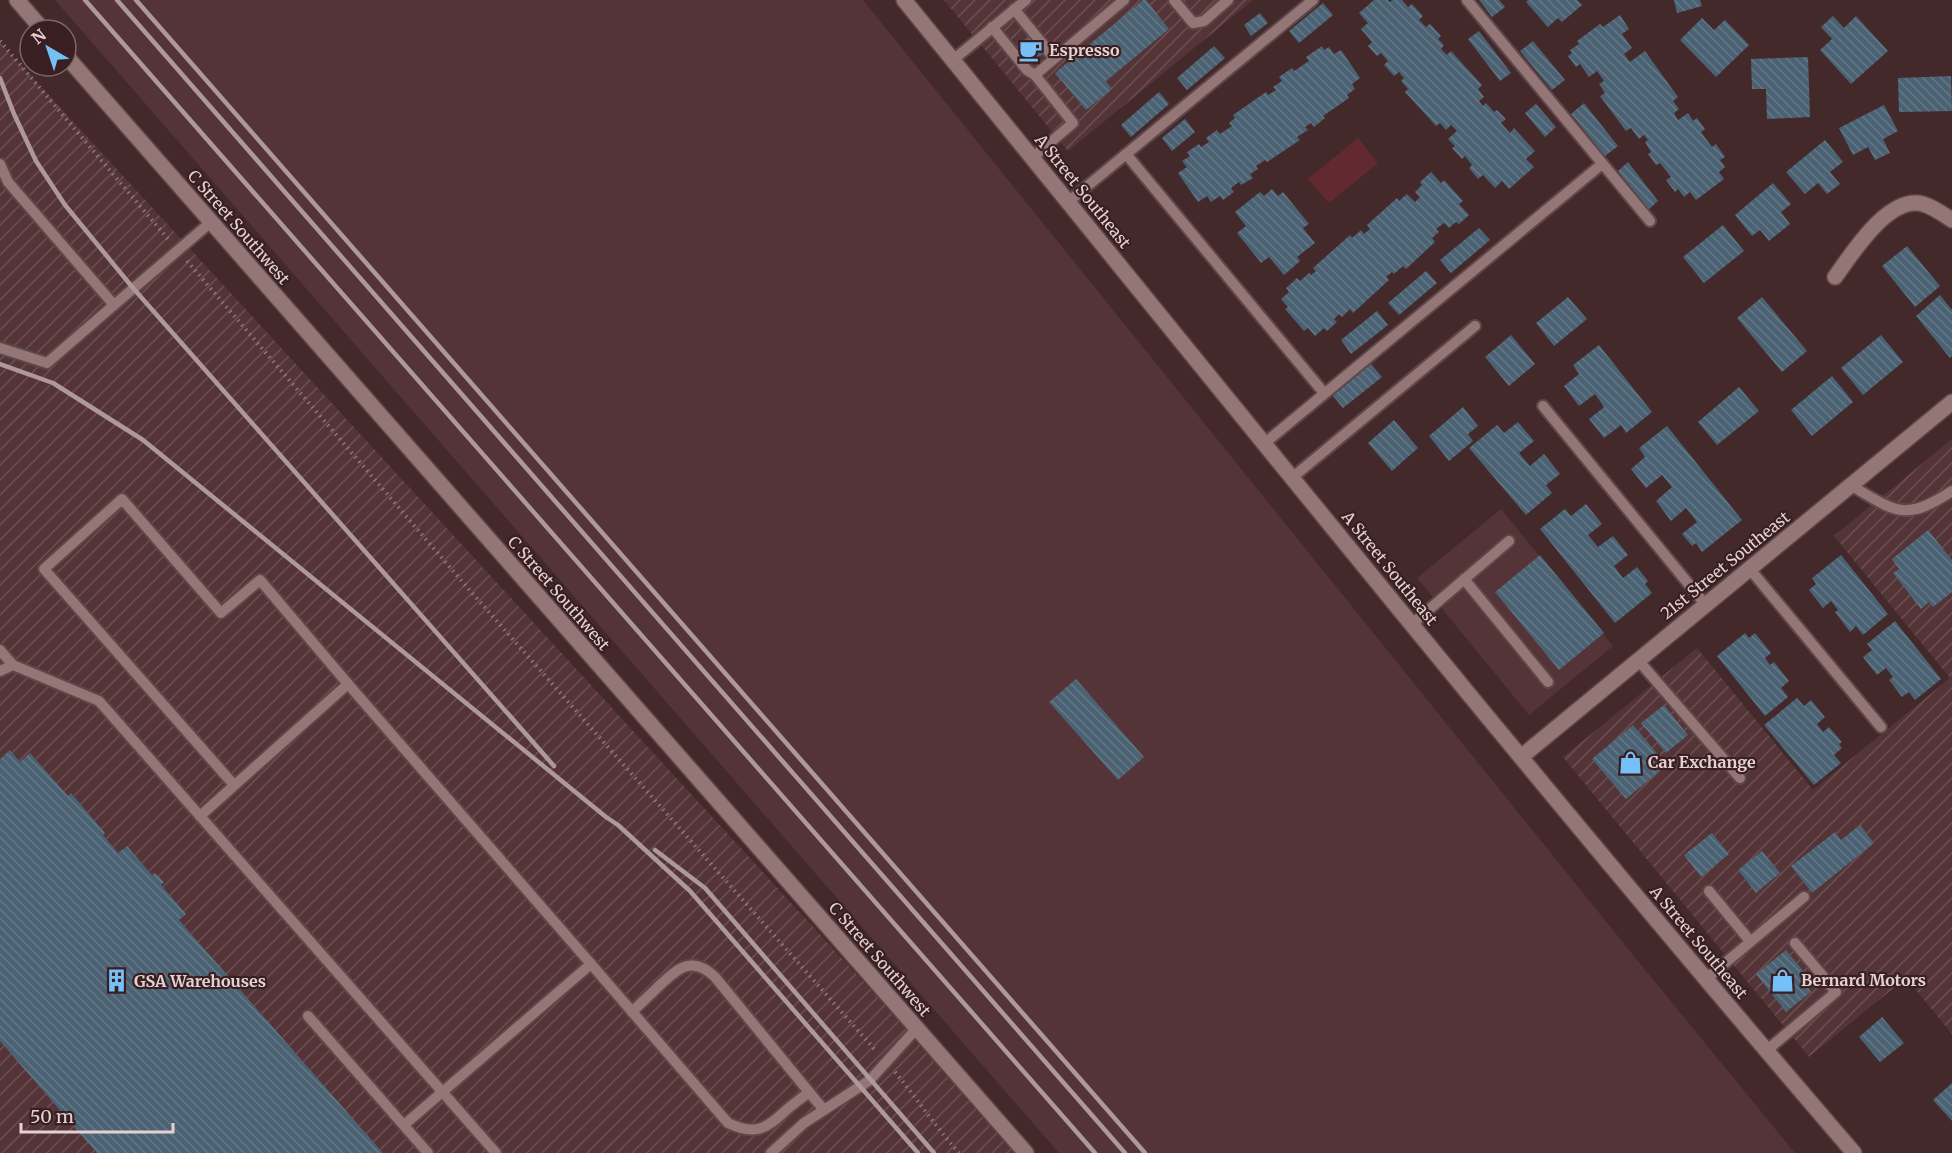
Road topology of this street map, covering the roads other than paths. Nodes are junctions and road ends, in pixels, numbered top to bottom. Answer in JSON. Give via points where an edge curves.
{"nodes":[{"id":1,"x":16,"y":0,"type":"edge"},
{"id":2,"x":904,"y":0,"type":"edge"},
{"id":3,"x":1026,"y":0,"type":"edge"},
{"id":4,"x":1124,"y":0,"type":"edge"},
{"id":5,"x":1174,"y":0,"type":"edge"},
{"id":6,"x":1228,"y":0,"type":"edge"},
{"id":7,"x":1313,"y":0,"type":"edge"},
{"id":8,"x":1467,"y":0,"type":"edge"},
{"id":9,"x":1014,"y":9,"type":"junction"},
{"id":10,"x":32,"y":18,"type":"edge"},
{"id":11,"x":992,"y":27,"type":"junction"},
{"id":12,"x":1054,"y":58,"type":"junction"},
{"id":13,"x":953,"y":60,"type":"junction"},
{"id":14,"x":78,"y":70,"type":"edge"},
{"id":15,"x":1035,"y":75,"type":"junction"},
{"id":16,"x":1126,"y":154,"type":"junction"},
{"id":17,"x":1032,"y":158,"type":"junction"},
{"id":18,"x":0,"y":164,"type":"edge"},
{"id":19,"x":1602,"y":164,"type":"junction"},
{"id":20,"x":1068,"y":202,"type":"junction"},
{"id":21,"x":1952,"y":220,"type":"edge"},
{"id":22,"x":1650,"y":221,"type":"dead end"},
{"id":23,"x":211,"y":222,"type":"junction"},
{"id":24,"x":1835,"y":277,"type":"dead end"},
{"id":25,"x":114,"y":305,"type":"junction"},
{"id":26,"x":1475,"y":326,"type":"dead end"},
{"id":27,"x":0,"y":348,"type":"edge"},
{"id":28,"x":1324,"y":393,"type":"junction"},
{"id":29,"x":1952,"y":402,"type":"edge"},
{"id":30,"x":1543,"y":406,"type":"dead end"},
{"id":31,"x":1265,"y":443,"type":"junction"},
{"id":32,"x":1293,"y":477,"type":"junction"},
{"id":33,"x":1850,"y":485,"type":"junction"},
{"id":34,"x":1951,"y":492,"type":"edge"},
{"id":35,"x":1509,"y":541,"type":"dead end"},
{"id":36,"x":1749,"y":568,"type":"junction"},
{"id":37,"x":1464,"y":579,"type":"junction"},
{"id":38,"x":1705,"y":604,"type":"junction"},
{"id":39,"x":1412,"y":624,"type":"junction"},
{"id":40,"x":0,"y":650,"type":"edge"},
{"id":41,"x":1638,"y":660,"type":"junction"},
{"id":42,"x":13,"y":665,"type":"junction"},
{"id":43,"x":0,"y":671,"type":"edge"},
{"id":44,"x":1548,"y":682,"type":"dead end"},
{"id":45,"x":348,"y":684,"type":"junction"},
{"id":46,"x":1881,"y":727,"type":"dead end"},
{"id":47,"x":1521,"y":757,"type":"junction"},
{"id":48,"x":1740,"y":778,"type":"dead end"},
{"id":49,"x":234,"y":785,"type":"junction"},
{"id":50,"x":200,"y":816,"type":"junction"},
{"id":51,"x":1709,"y":891,"type":"dead end"},
{"id":52,"x":1804,"y":897,"type":"dead end"},
{"id":53,"x":1750,"y":941,"type":"junction"},
{"id":54,"x":1795,"y":943,"type":"dead end"},
{"id":55,"x":591,"y":964,"type":"junction"},
{"id":56,"x":1706,"y":979,"type":"junction"},
{"id":57,"x":632,"y":1012,"type":"junction"},
{"id":58,"x":308,"y":1016,"type":"dead end"},
{"id":59,"x":917,"y":1028,"type":"junction"},
{"id":60,"x":1766,"y":1051,"type":"junction"},
{"id":61,"x":442,"y":1092,"type":"junction"},
{"id":62,"x":809,"y":1092,"type":"junction"},
{"id":63,"x":824,"y":1110,"type":"junction"},
{"id":64,"x":404,"y":1125,"type":"junction"},
{"id":65,"x":428,"y":1153,"type":"edge"},
{"id":66,"x":496,"y":1153,"type":"edge"},
{"id":67,"x":771,"y":1153,"type":"edge"},
{"id":68,"x":1026,"y":1153,"type":"edge"},
{"id":69,"x":1854,"y":1153,"type":"edge"}],
"edges":[{"from":1,"to":10,"type":"main road"},
{"from":2,"to":13,"type":"main road","name":"A Street Southeast"},
{"from":3,"to":9,"type":"lane"},
{"from":4,"to":12,"type":"lane"},
{"from":5,"to":6,"type":"lane","via":[[1193,23],[1204,21]]},
{"from":7,"to":16,"type":"lane"},
{"from":8,"to":19,"type":"lane"},
{"from":9,"to":11,"type":"lane"},
{"from":9,"to":12,"type":"lane"},
{"from":11,"to":13,"type":"lane"},
{"from":11,"to":15,"type":"lane"},
{"from":12,"to":15,"type":"lane"},
{"from":13,"to":17,"type":"main road","name":"A Street Southeast"},
{"from":14,"to":23,"type":"main road","name":"C Street Southwest"},
{"from":15,"to":17,"type":"lane","via":[[1073,123]]},
{"from":16,"to":20,"type":"lane"},
{"from":16,"to":28,"type":"lane"},
{"from":17,"to":20,"type":"main road","name":"A Street Southeast"},
{"from":18,"to":25,"type":"lane","via":[[8,182]]},
{"from":19,"to":22,"type":"lane"},
{"from":19,"to":28,"type":"lane"},
{"from":20,"to":31,"type":"main road","name":"A Street Southeast"},
{"from":21,"to":24,"type":"main road","via":[[1921,203],[1893,210],[1860,243]]},
{"from":23,"to":25,"type":"lane"},
{"from":23,"to":59,"type":"main road","name":"C Street Southwest"},
{"from":25,"to":27,"type":"lane","via":[[47,363]]},
{"from":26,"to":32,"type":"lane"},
{"from":28,"to":31,"type":"lane"},
{"from":29,"to":33,"type":"main road","name":"21st Street Southeast"},
{"from":30,"to":38,"type":"lane"},
{"from":31,"to":32,"type":"main road","name":"A Street Southeast"},
{"from":32,"to":39,"type":"main road","name":"A Street Southeast"},
{"from":33,"to":34,"type":"lane","via":[[1898,511],[1926,506]]},
{"from":33,"to":36,"type":"main road","name":"21st Street Southeast"},
{"from":35,"to":37,"type":"lane"},
{"from":36,"to":38,"type":"main road","name":"21st Street Southeast"},
{"from":36,"to":46,"type":"lane"},
{"from":37,"to":39,"type":"lane"},
{"from":37,"to":44,"type":"lane"},
{"from":38,"to":41,"type":"main road","name":"21st Street Southeast"},
{"from":39,"to":47,"type":"main road","name":"A Street Southeast"},
{"from":40,"to":42,"type":"lane"},
{"from":41,"to":47,"type":"main road","name":"21st Street Southeast"},
{"from":41,"to":48,"type":"lane"},
{"from":42,"to":43,"type":"lane"},
{"from":42,"to":50,"type":"lane","via":[[99,701]]},
{"from":45,"to":49,"type":"lane"},
{"from":45,"to":49,"type":"lane","via":[[260,580],[221,613],[122,499],[44,569]]},
{"from":45,"to":55,"type":"lane"},
{"from":47,"to":56,"type":"main road","name":"A Street Southeast"},
{"from":49,"to":50,"type":"lane"},
{"from":50,"to":61,"type":"lane"},
{"from":51,"to":53,"type":"lane"},
{"from":52,"to":53,"type":"lane"},
{"from":53,"to":56,"type":"lane"},
{"from":54,"to":60,"type":"lane","via":[[1836,992]]},
{"from":55,"to":57,"type":"lane"},
{"from":55,"to":61,"type":"lane"},
{"from":56,"to":60,"type":"main road","name":"A Street Southeast"},
{"from":57,"to":62,"type":"lane","via":[[720,1115],[740,1129],[764,1128]]},
{"from":57,"to":62,"type":"lane","via":[[681,968],[690,965],[708,970]]},
{"from":58,"to":64,"type":"lane"},
{"from":59,"to":63,"type":"lane","via":[[870,1080]]},
{"from":59,"to":68,"type":"main road","name":"C Street Southwest"},
{"from":60,"to":69,"type":"main road","name":"A Street Southeast"},
{"from":61,"to":64,"type":"lane"},
{"from":61,"to":66,"type":"lane"},
{"from":62,"to":63,"type":"lane"},
{"from":63,"to":67,"type":"lane"},
{"from":64,"to":65,"type":"lane"}]}
